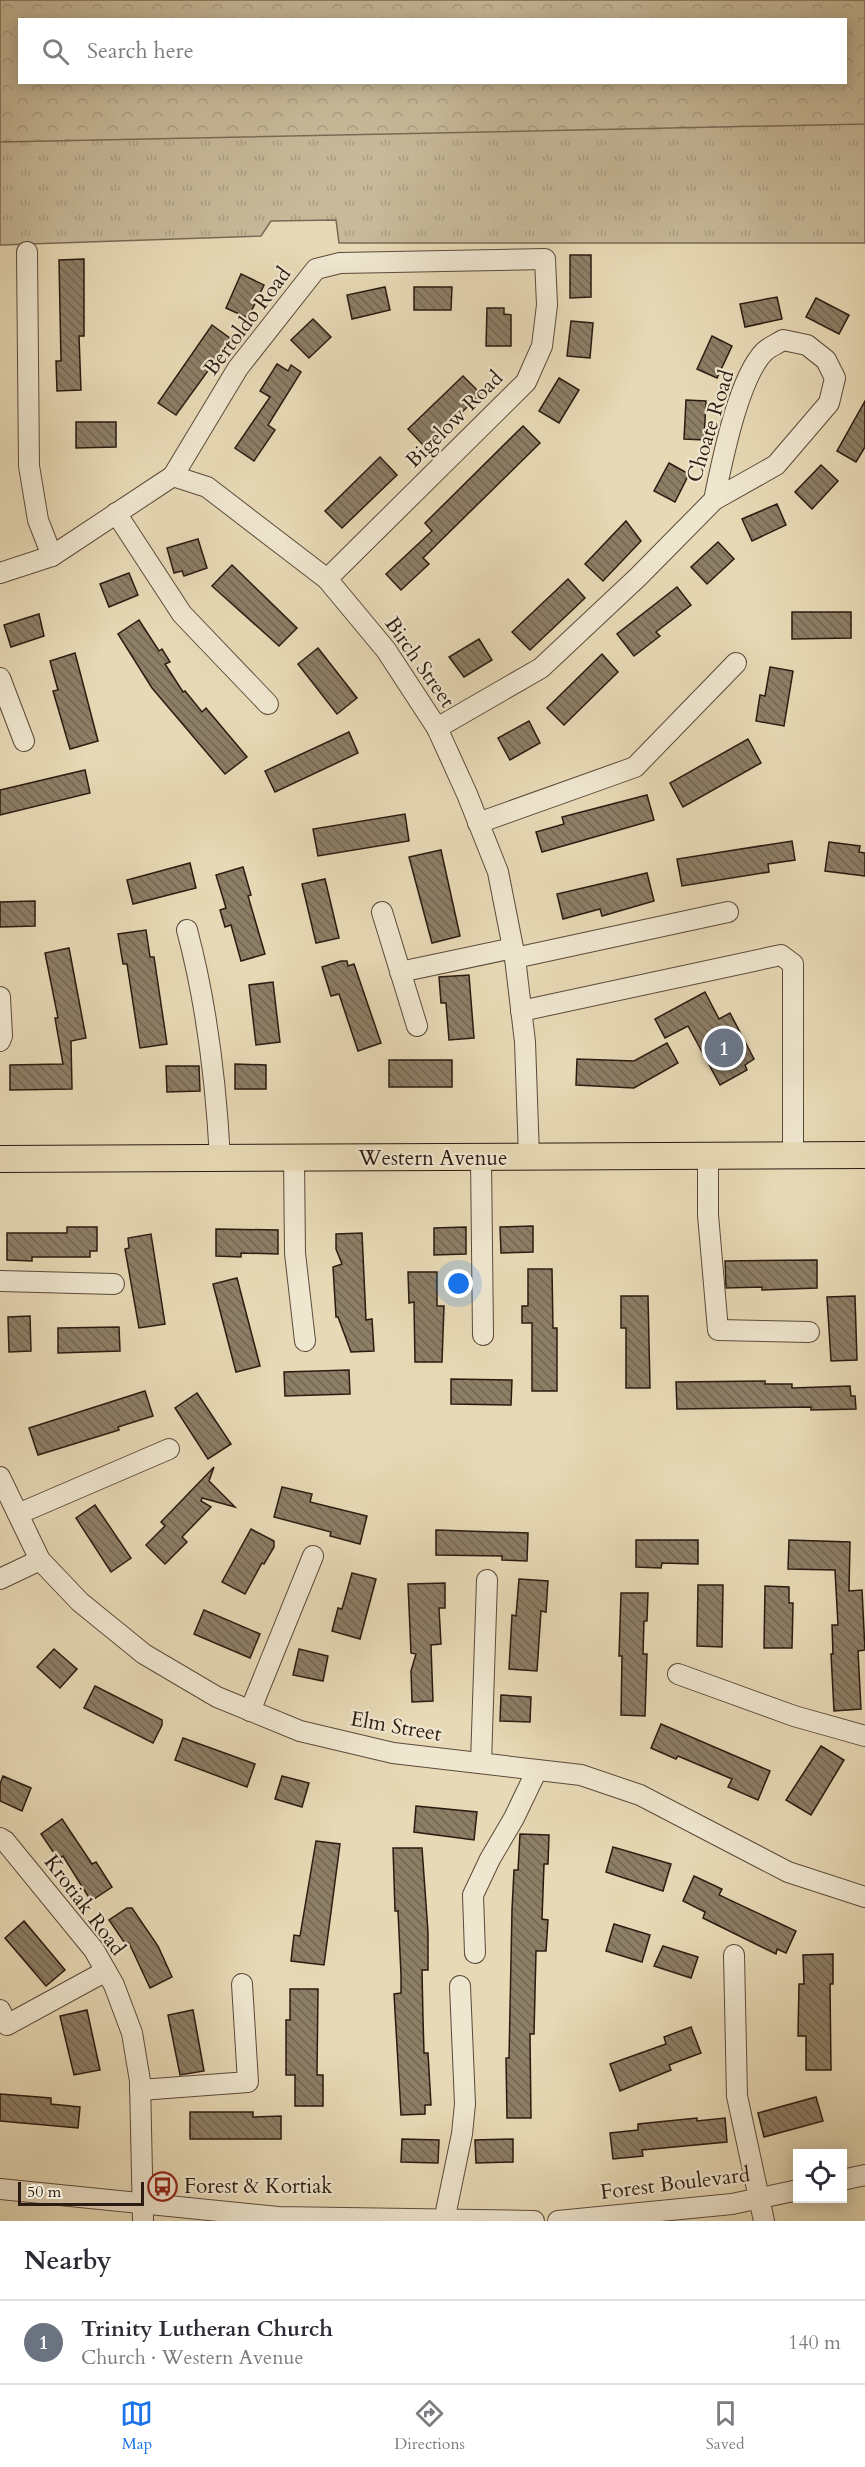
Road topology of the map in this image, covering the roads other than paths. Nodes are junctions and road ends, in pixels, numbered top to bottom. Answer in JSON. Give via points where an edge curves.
{"nodes":[{"id":1,"x":27,"y":252,"type":"dead end"},
{"id":2,"x":545,"y":259,"type":"joint"},
{"id":3,"x":173,"y":476,"type":"junction"},
{"id":4,"x":714,"y":500,"type":"junction"},
{"id":5,"x":116,"y":513,"type":"junction"},
{"id":6,"x":52,"y":556,"type":"junction"},
{"id":7,"x":0,"y":573,"type":"edge"},
{"id":8,"x":327,"y":579,"type":"junction"},
{"id":9,"x":736,"y":663,"type":"dead end"},
{"id":10,"x":0,"y":678,"type":"edge"},
{"id":11,"x":268,"y":704,"type":"dead end"},
{"id":12,"x":437,"y":728,"type":"junction"},
{"id":13,"x":24,"y":741,"type":"dead end"},
{"id":14,"x":478,"y":823,"type":"junction"},
{"id":15,"x":382,"y":912,"type":"dead end"},
{"id":16,"x":728,"y":912,"type":"dead end"},
{"id":17,"x":187,"y":930,"type":"dead end"},
{"id":18,"x":514,"y":953,"type":"junction"},
{"id":19,"x":400,"y":972,"type":"junction"},
{"id":20,"x":0,"y":997,"type":"edge"},
{"id":21,"x":521,"y":1011,"type":"junction"},
{"id":22,"x":417,"y":1026,"type":"dead end"},
{"id":23,"x":0,"y":1041,"type":"edge"},
{"id":24,"x":793,"y":1155,"type":"junction"},
{"id":25,"x":865,"y":1155,"type":"edge"},
{"id":26,"x":708,"y":1156,"type":"junction"},
{"id":27,"x":529,"y":1157,"type":"junction"},
{"id":28,"x":294,"y":1158,"type":"junction"},
{"id":29,"x":481,"y":1158,"type":"junction"},
{"id":30,"x":0,"y":1159,"type":"edge"},
{"id":31,"x":220,"y":1159,"type":"junction"},
{"id":32,"x":0,"y":1281,"type":"edge"},
{"id":33,"x":114,"y":1284,"type":"dead end"},
{"id":34,"x":809,"y":1332,"type":"dead end"},
{"id":35,"x":483,"y":1335,"type":"dead end"},
{"id":36,"x":306,"y":1341,"type":"dead end"},
{"id":37,"x":169,"y":1449,"type":"dead end"},
{"id":38,"x":0,"y":1477,"type":"edge"},
{"id":39,"x":18,"y":1514,"type":"junction"},
{"id":40,"x":313,"y":1556,"type":"dead end"},
{"id":41,"x":40,"y":1560,"type":"junction"},
{"id":42,"x":0,"y":1579,"type":"edge"},
{"id":43,"x":487,"y":1580,"type":"dead end"},
{"id":44,"x":678,"y":1674,"type":"dead end"},
{"id":45,"x":250,"y":1711,"type":"junction"},
{"id":46,"x":865,"y":1736,"type":"edge"},
{"id":47,"x":481,"y":1763,"type":"junction"},
{"id":48,"x":537,"y":1770,"type":"junction"},
{"id":49,"x":0,"y":1838,"type":"edge"},
{"id":50,"x":865,"y":1897,"type":"edge"},
{"id":51,"x":476,"y":1953,"type":"dead end"},
{"id":52,"x":734,"y":1955,"type":"dead end"},
{"id":53,"x":106,"y":1971,"type":"junction"},
{"id":54,"x":242,"y":1984,"type":"dead end"},
{"id":55,"x":460,"y":1986,"type":"dead end"},
{"id":56,"x":0,"y":2010,"type":"edge"},
{"id":57,"x":140,"y":2090,"type":"junction"},
{"id":58,"x":865,"y":2175,"type":"edge"},
{"id":59,"x":847,"y":2179,"type":"edge"},
{"id":60,"x":0,"y":2189,"type":"edge"},
{"id":61,"x":793,"y":2191,"type":"edge"},
{"id":62,"x":761,"y":2198,"type":"junction"},
{"id":63,"x":144,"y":2212,"type":"edge"},
{"id":64,"x":444,"y":2221,"type":"edge"},
{"id":65,"x":534,"y":2221,"type":"edge"},
{"id":66,"x":558,"y":2221,"type":"edge"},
{"id":67,"x":764,"y":2221,"type":"edge"}],
"edges":[{"from":1,"to":6,"type":"street","via":[[29,466],[38,520]]},
{"from":2,"to":3,"type":"street","name":"Bertoldo Road","via":[[340,263],[316,269],[238,368]]},
{"from":2,"to":8,"type":"street","name":"Bigelow Road","via":[[547,304],[543,346],[526,382]]},
{"from":3,"to":5,"type":"street"},
{"from":3,"to":8,"type":"street","name":"Birch Street","via":[[207,487]]},
{"from":4,"to":4,"type":"street","name":"Choate Road","via":[[776,465],[829,403],[835,378],[826,360],[807,345],[783,340],[765,352],[750,371],[730,431]]},
{"from":4,"to":12,"type":"street","name":"Choate Road","via":[[541,668]]},
{"from":5,"to":6,"type":"street"},
{"from":5,"to":11,"type":"street","via":[[182,614]]},
{"from":6,"to":7,"type":"street"},
{"from":8,"to":12,"type":"street","name":"Birch Street","via":[[386,650]]},
{"from":9,"to":14,"type":"street","via":[[635,767]]},
{"from":10,"to":13,"type":"street"},
{"from":12,"to":14,"type":"street","name":"Birch Street"},
{"from":14,"to":18,"type":"street","name":"Birch Street","via":[[498,872]]},
{"from":15,"to":19,"type":"street"},
{"from":16,"to":18,"type":"street"},
{"from":17,"to":31,"type":"street","via":[[210,1038]]},
{"from":18,"to":19,"type":"street"},
{"from":18,"to":21,"type":"street","name":"Birch Street"},
{"from":19,"to":22,"type":"street"},
{"from":20,"to":23,"type":"street"},
{"from":21,"to":24,"type":"street","via":[[781,955],[793,964]]},
{"from":21,"to":27,"type":"street","name":"Birch Street"},
{"from":24,"to":25,"type":"main road","name":"Western Avenue"},
{"from":24,"to":26,"type":"main road","name":"Western Avenue"},
{"from":26,"to":27,"type":"main road","name":"Western Avenue"},
{"from":26,"to":34,"type":"street","via":[[708,1215],[718,1330]]},
{"from":27,"to":29,"type":"main road","name":"Western Avenue"},
{"from":28,"to":29,"type":"main road","name":"Western Avenue"},
{"from":28,"to":31,"type":"main road","name":"Western Avenue"},
{"from":28,"to":36,"type":"street","via":[[295,1253]]},
{"from":29,"to":35,"type":"street"},
{"from":30,"to":31,"type":"main road","name":"Western Avenue"},
{"from":32,"to":33,"type":"street"},
{"from":37,"to":39,"type":"street"},
{"from":38,"to":39,"type":"street","name":"Elm Street"},
{"from":39,"to":41,"type":"street","name":"Elm Street"},
{"from":40,"to":45,"type":"street"},
{"from":41,"to":42,"type":"street"},
{"from":41,"to":45,"type":"street","name":"Elm Street","via":[[80,1602],[144,1654],[217,1697]]},
{"from":43,"to":47,"type":"street"},
{"from":44,"to":46,"type":"street","via":[[794,1716]]},
{"from":45,"to":47,"type":"street","name":"Elm Street","via":[[300,1731],[393,1753]]},
{"from":47,"to":48,"type":"street","name":"Elm Street"},
{"from":48,"to":50,"type":"street","name":"Elm Street","via":[[581,1775],[640,1795],[788,1872]]},
{"from":48,"to":51,"type":"street","via":[[473,1895]]},
{"from":49,"to":53,"type":"street","name":"Krotiak Road","via":[[94,1950]]},
{"from":52,"to":62,"type":"street","via":[[737,2096]]},
{"from":53,"to":56,"type":"street","via":[[7,2025]]},
{"from":53,"to":57,"type":"street","name":"Krotiak Road","via":[[132,2033]]},
{"from":54,"to":57,"type":"street","via":[[248,2082]]},
{"from":55,"to":64,"type":"street","via":[[465,2104]]},
{"from":57,"to":63,"type":"street","name":"Krotiak Road"},
{"from":58,"to":59,"type":"street"},
{"from":60,"to":63,"type":"street"},
{"from":61,"to":62,"type":"street","name":"Forest Boulevard"},
{"from":62,"to":66,"type":"street","name":"Forest Boulevard"},
{"from":62,"to":67,"type":"street"},
{"from":63,"to":64,"type":"street"},
{"from":64,"to":65,"type":"street"}]}
